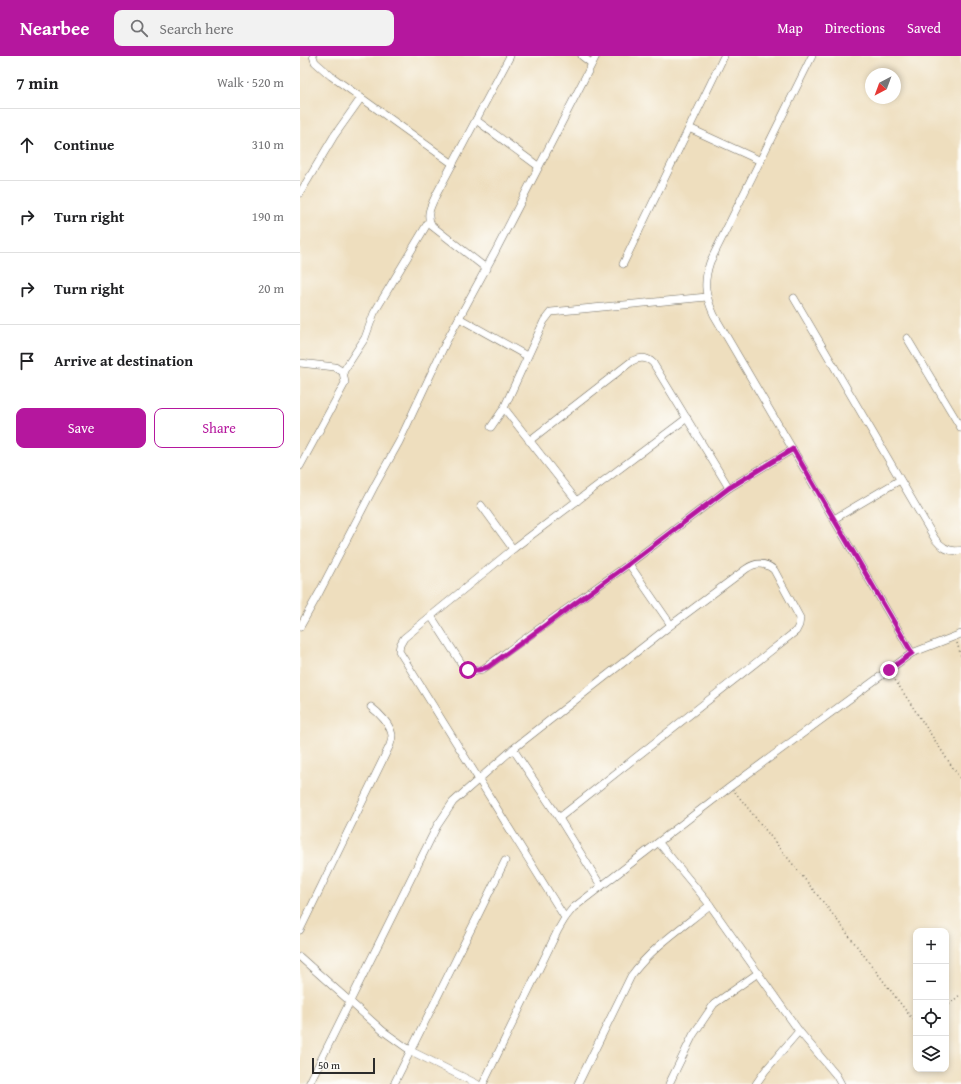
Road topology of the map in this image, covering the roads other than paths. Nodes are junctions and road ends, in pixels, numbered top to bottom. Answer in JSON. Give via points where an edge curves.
{"nodes":[{"id":1,"x":312,"y":56,"type":"edge"},
{"id":2,"x":510,"y":56,"type":"edge"},
{"id":3,"x":582,"y":56,"type":"edge"},
{"id":4,"x":596,"y":56,"type":"edge"},
{"id":5,"x":724,"y":56,"type":"edge"},
{"id":6,"x":812,"y":56,"type":"edge"},
{"id":7,"x":591,"y":63,"type":"junction"},
{"id":8,"x":361,"y":98,"type":"junction"},
{"id":9,"x":476,"y":120,"type":"junction"},
{"id":10,"x":689,"y":128,"type":"junction"},
{"id":11,"x":761,"y":161,"type":"junction"},
{"id":12,"x":453,"y":164,"type":"junction"},
{"id":13,"x":538,"y":166,"type":"junction"},
{"id":14,"x":300,"y":193,"type":"edge"},
{"id":15,"x":429,"y":221,"type":"junction"},
{"id":16,"x":623,"y":264,"type":"dead end"},
{"id":17,"x":487,"y":269,"type":"junction"},
{"id":18,"x":707,"y":297,"type":"junction"},
{"id":19,"x":794,"y":298,"type":"dead end"},
{"id":20,"x":459,"y":318,"type":"junction"},
{"id":21,"x":907,"y":338,"type":"dead end"},
{"id":22,"x":526,"y":356,"type":"junction"},
{"id":23,"x":300,"y":363,"type":"edge"},
{"id":24,"x":343,"y":372,"type":"junction"},
{"id":25,"x":504,"y":408,"type":"junction"},
{"id":26,"x":687,"y":418,"type":"junction"},
{"id":27,"x":492,"y":427,"type":"dead end"},
{"id":28,"x":961,"y":428,"type":"edge"},
{"id":29,"x":529,"y":441,"type":"junction"},
{"id":30,"x":793,"y":449,"type":"junction"},
{"id":31,"x":300,"y":466,"type":"edge"},
{"id":32,"x":900,"y":480,"type":"junction"},
{"id":33,"x":729,"y":488,"type":"junction"},
{"id":34,"x":578,"y":501,"type":"junction"},
{"id":35,"x":481,"y":505,"type":"dead end"},
{"id":36,"x":834,"y":519,"type":"junction"},
{"id":37,"x":513,"y":549,"type":"junction"},
{"id":38,"x":961,"y":550,"type":"edge"},
{"id":39,"x":629,"y":564,"type":"junction"},
{"id":40,"x":431,"y":616,"type":"junction"},
{"id":41,"x":301,"y":624,"type":"edge"},
{"id":42,"x":671,"y":625,"type":"junction"},
{"id":43,"x":958,"y":635,"type":"edge"},
{"id":44,"x":912,"y":653,"type":"junction"},
{"id":45,"x":371,"y":707,"type":"dead end"},
{"id":46,"x":514,"y":749,"type":"junction"},
{"id":47,"x":479,"y":778,"type":"junction"},
{"id":48,"x":560,"y":818,"type":"junction"},
{"id":49,"x":659,"y":843,"type":"junction"},
{"id":50,"x":506,"y":861,"type":"dead end"},
{"id":51,"x":601,"y":886,"type":"junction"},
{"id":52,"x":710,"y":905,"type":"junction"},
{"id":53,"x":565,"y":918,"type":"junction"},
{"id":54,"x":300,"y":930,"type":"edge"},
{"id":55,"x":300,"y":957,"type":"edge"},
{"id":56,"x":758,"y":973,"type":"junction"},
{"id":57,"x":350,"y":1002,"type":"junction"},
{"id":58,"x":799,"y":1031,"type":"junction"},
{"id":59,"x":411,"y":1051,"type":"junction"},
{"id":60,"x":309,"y":1084,"type":"edge"},
{"id":61,"x":394,"y":1084,"type":"edge"},
{"id":62,"x":477,"y":1084,"type":"edge"},
{"id":63,"x":483,"y":1084,"type":"edge"},
{"id":64,"x":578,"y":1084,"type":"edge"},
{"id":65,"x":669,"y":1084,"type":"edge"},
{"id":66,"x":756,"y":1084,"type":"edge"},
{"id":67,"x":841,"y":1084,"type":"edge"}],
"edges":[{"from":1,"to":8,"type":"street","via":[[331,76]]},
{"from":2,"to":9,"type":"street"},
{"from":3,"to":7,"type":"street"},
{"from":4,"to":7,"type":"street"},
{"from":5,"to":10,"type":"street"},
{"from":6,"to":11,"type":"street"},
{"from":7,"to":13,"type":"street"},
{"from":8,"to":12,"type":"street"},
{"from":8,"to":14,"type":"street","via":[[334,136]]},
{"from":9,"to":12,"type":"street"},
{"from":9,"to":13,"type":"street"},
{"from":10,"to":11,"type":"street"},
{"from":10,"to":16,"type":"street"},
{"from":11,"to":18,"type":"street","via":[[710,262],[706,274]]},
{"from":12,"to":15,"type":"street","via":[[430,209]]},
{"from":13,"to":17,"type":"street"},
{"from":15,"to":17,"type":"street"},
{"from":15,"to":24,"type":"street","via":[[374,313],[365,338]]},
{"from":17,"to":20,"type":"street"},
{"from":18,"to":22,"type":"street","via":[[553,311],[544,320]]},
{"from":18,"to":30,"type":"street","via":[[714,315]]},
{"from":19,"to":32,"type":"street"},
{"from":20,"to":22,"type":"street"},
{"from":20,"to":41,"type":"street","via":[[399,442]]},
{"from":21,"to":28,"type":"street"},
{"from":22,"to":25,"type":"street"},
{"from":23,"to":24,"type":"street","via":[[335,367]]},
{"from":24,"to":31,"type":"street","via":[[344,387]]},
{"from":25,"to":27,"type":"street"},
{"from":25,"to":29,"type":"street"},
{"from":26,"to":29,"type":"street","via":[[653,363],[641,358],[632,361]]},
{"from":26,"to":33,"type":"street"},
{"from":26,"to":34,"type":"street"},
{"from":29,"to":34,"type":"street"},
{"from":30,"to":33,"type":"street"},
{"from":30,"to":36,"type":"street"},
{"from":32,"to":36,"type":"street"},
{"from":32,"to":38,"type":"street","via":[[938,543],[948,550]]},
{"from":33,"to":39,"type":"street"},
{"from":34,"to":37,"type":"street"},
{"from":35,"to":37,"type":"street"},
{"from":36,"to":44,"type":"street"},
{"from":37,"to":40,"type":"street"},
{"from":39,"to":40,"type":"street","via":[[483,669],[472,671],[463,666]]},
{"from":39,"to":42,"type":"street"},
{"from":40,"to":47,"type":"street","via":[[404,638],[399,651]]},
{"from":42,"to":46,"type":"street"},
{"from":42,"to":48,"type":"street","via":[[753,564],[770,566],[774,570],[800,618],[796,631]]},
{"from":43,"to":44,"type":"street"},
{"from":44,"to":49,"type":"street","via":[[730,787]]},
{"from":45,"to":54,"type":"street","via":[[383,718],[389,729],[392,736],[390,745]]},
{"from":46,"to":47,"type":"street"},
{"from":46,"to":48,"type":"street"},
{"from":47,"to":53,"type":"street"},
{"from":47,"to":57,"type":"street","via":[[445,812]]},
{"from":48,"to":51,"type":"street"},
{"from":49,"to":51,"type":"street"},
{"from":49,"to":52,"type":"street"},
{"from":50,"to":59,"type":"street"},
{"from":51,"to":53,"type":"street","via":[[581,901]]},
{"from":52,"to":56,"type":"street"},
{"from":52,"to":64,"type":"street","via":[[638,966]]},
{"from":53,"to":63,"type":"street"},
{"from":55,"to":57,"type":"street"},
{"from":56,"to":58,"type":"street"},
{"from":56,"to":65,"type":"street","via":[[714,1004],[693,1035]]},
{"from":57,"to":59,"type":"street"},
{"from":57,"to":60,"type":"street"},
{"from":58,"to":66,"type":"street"},
{"from":58,"to":67,"type":"street"},
{"from":59,"to":61,"type":"street"},
{"from":59,"to":62,"type":"street"}]}
